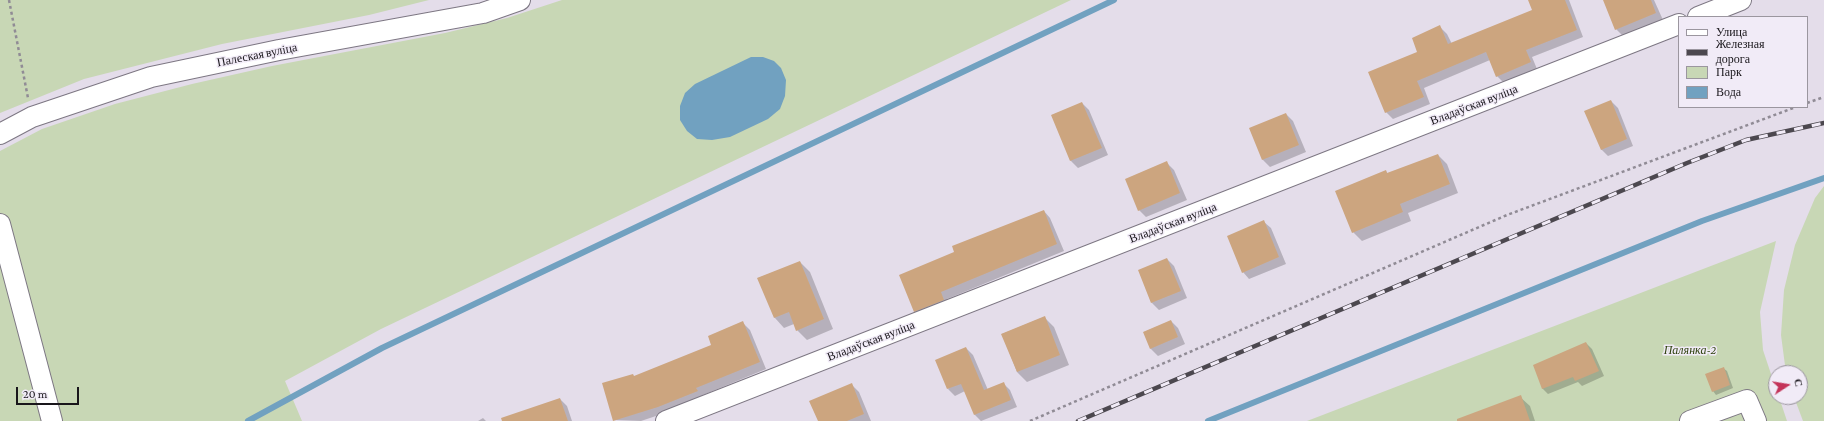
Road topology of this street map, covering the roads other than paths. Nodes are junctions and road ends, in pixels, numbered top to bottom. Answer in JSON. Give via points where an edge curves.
{"nodes":[{"id":1,"x":520,"y":0,"type":"edge"},
{"id":2,"x":1741,"y":0,"type":"edge"},
{"id":3,"x":1701,"y":16,"type":"edge"},
{"id":4,"x":1678,"y":24,"type":"edge"},
{"id":5,"x":0,"y":134,"type":"edge"},
{"id":6,"x":0,"y":224,"type":"edge"},
{"id":7,"x":52,"y":421,"type":"edge"},
{"id":8,"x":666,"y":421,"type":"edge"},
{"id":9,"x":1690,"y":421,"type":"edge"},
{"id":10,"x":1756,"y":421,"type":"edge"}],
"edges":[{"from":1,"to":5,"type":"street","name":"Палеская вуліца","via":[[483,13],[279,50],[151,77],[32,117]]},
{"from":2,"to":3,"type":"street"},
{"from":4,"to":8,"type":"street","name":"Владаўская вуліца"},
{"from":6,"to":7,"type":"street"},
{"from":9,"to":10,"type":"street","via":[[1747,400]]}]}
